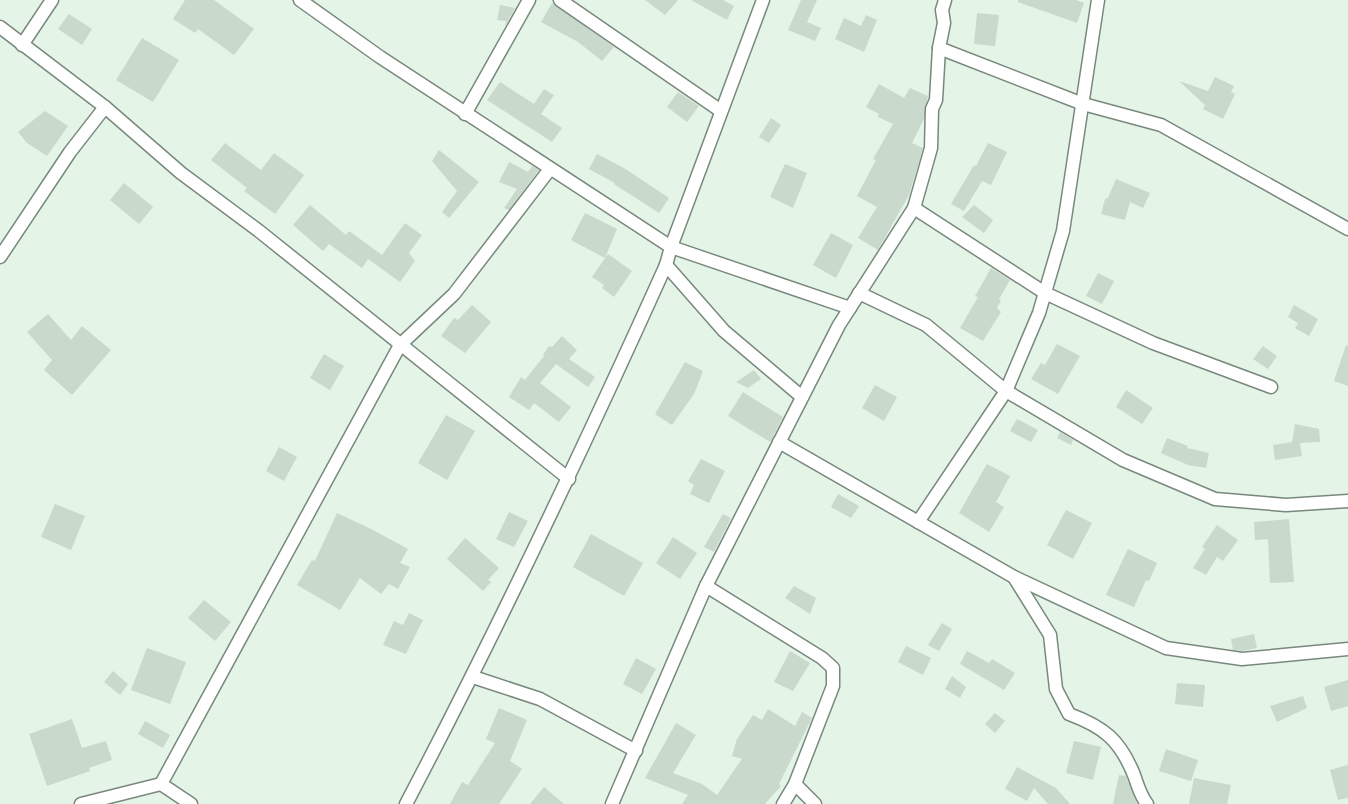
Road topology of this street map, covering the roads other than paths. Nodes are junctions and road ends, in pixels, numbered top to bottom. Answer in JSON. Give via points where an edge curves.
{"nodes":[{"id":1,"x":52,"y":0,"type":"edge"},
{"id":2,"x":300,"y":0,"type":"edge"},
{"id":3,"x":529,"y":0,"type":"edge"},
{"id":4,"x":560,"y":0,"type":"edge"},
{"id":5,"x":763,"y":0,"type":"edge"},
{"id":6,"x":945,"y":0,"type":"edge"},
{"id":7,"x":1098,"y":0,"type":"edge"},
{"id":8,"x":0,"y":27,"type":"edge"},
{"id":9,"x":22,"y":45,"type":"junction"},
{"id":10,"x":939,"y":48,"type":"junction"},
{"id":11,"x":1083,"y":104,"type":"junction"},
{"id":12,"x":105,"y":108,"type":"junction"},
{"id":13,"x":721,"y":111,"type":"junction"},
{"id":14,"x":465,"y":114,"type":"junction"},
{"id":15,"x":550,"y":169,"type":"junction"},
{"id":16,"x":914,"y":208,"type":"junction"},
{"id":17,"x":1348,"y":229,"type":"edge"},
{"id":18,"x":671,"y":247,"type":"junction"},
{"id":19,"x":0,"y":257,"type":"edge"},
{"id":20,"x":666,"y":265,"type":"junction"},
{"id":21,"x":859,"y":293,"type":"junction"},
{"id":22,"x":1045,"y":293,"type":"junction"},
{"id":23,"x":850,"y":308,"type":"junction"},
{"id":24,"x":400,"y":345,"type":"junction"},
{"id":25,"x":1271,"y":387,"type":"dead end"},
{"id":26,"x":1006,"y":391,"type":"junction"},
{"id":27,"x":802,"y":397,"type":"junction"},
{"id":28,"x":780,"y":442,"type":"junction"},
{"id":29,"x":569,"y":479,"type":"junction"},
{"id":30,"x":1348,"y":501,"type":"edge"},
{"id":31,"x":918,"y":522,"type":"junction"},
{"id":32,"x":1014,"y":578,"type":"junction"},
{"id":33,"x":706,"y":586,"type":"junction"},
{"id":34,"x":1348,"y":649,"type":"edge"},
{"id":35,"x":473,"y":677,"type":"junction"},
{"id":36,"x":636,"y":751,"type":"junction"},
{"id":37,"x":161,"y":784,"type":"junction"},
{"id":38,"x":795,"y":784,"type":"junction"},
{"id":39,"x":81,"y":804,"type":"edge"},
{"id":40,"x":191,"y":804,"type":"edge"},
{"id":41,"x":406,"y":804,"type":"edge"},
{"id":42,"x":612,"y":804,"type":"edge"},
{"id":43,"x":783,"y":804,"type":"edge"},
{"id":44,"x":815,"y":804,"type":"edge"},
{"id":45,"x":1146,"y":804,"type":"edge"}],
"edges":[{"from":1,"to":9,"type":"street"},
{"from":2,"to":14,"type":"street"},
{"from":3,"to":14,"type":"street"},
{"from":4,"to":13,"type":"street"},
{"from":5,"to":13,"type":"street"},
{"from":6,"to":10,"type":"street"},
{"from":7,"to":11,"type":"street"},
{"from":8,"to":9,"type":"street"},
{"from":9,"to":12,"type":"street"},
{"from":10,"to":11,"type":"street"},
{"from":10,"to":16,"type":"street","via":[[930,148]]},
{"from":11,"to":17,"type":"street","via":[[1161,126]]},
{"from":11,"to":22,"type":"street","via":[[1063,232]]},
{"from":12,"to":19,"type":"street","via":[[70,152]]},
{"from":12,"to":24,"type":"street"},
{"from":13,"to":18,"type":"street"},
{"from":14,"to":15,"type":"street"},
{"from":15,"to":18,"type":"street"},
{"from":15,"to":24,"type":"street","via":[[454,294]]},
{"from":16,"to":21,"type":"street"},
{"from":16,"to":22,"type":"street"},
{"from":18,"to":20,"type":"street"},
{"from":18,"to":23,"type":"street"},
{"from":20,"to":27,"type":"street","via":[[724,331]]},
{"from":20,"to":29,"type":"street"},
{"from":21,"to":23,"type":"street"},
{"from":21,"to":26,"type":"street","via":[[926,325]]},
{"from":22,"to":25,"type":"street","via":[[1154,343]]},
{"from":22,"to":26,"type":"street"},
{"from":23,"to":27,"type":"street"},
{"from":24,"to":29,"type":"street"},
{"from":24,"to":37,"type":"street"},
{"from":26,"to":30,"type":"street","via":[[1123,460],[1215,499],[1286,505]]},
{"from":26,"to":31,"type":"street"},
{"from":27,"to":28,"type":"street"},
{"from":28,"to":31,"type":"street"},
{"from":28,"to":33,"type":"street"},
{"from":29,"to":35,"type":"street"},
{"from":31,"to":32,"type":"street"},
{"from":32,"to":34,"type":"street","via":[[1166,648],[1242,659]]},
{"from":32,"to":45,"type":"street","via":[[1050,635],[1056,689],[1069,714],[1106,731],[1126,754]]},
{"from":33,"to":36,"type":"street"},
{"from":33,"to":38,"type":"street","via":[[822,658],[832,668],[833,686]]},
{"from":35,"to":36,"type":"street","via":[[540,699]]},
{"from":35,"to":41,"type":"street"},
{"from":36,"to":42,"type":"street"},
{"from":37,"to":39,"type":"street"},
{"from":37,"to":40,"type":"street"},
{"from":38,"to":43,"type":"street"},
{"from":38,"to":44,"type":"street"}]}
